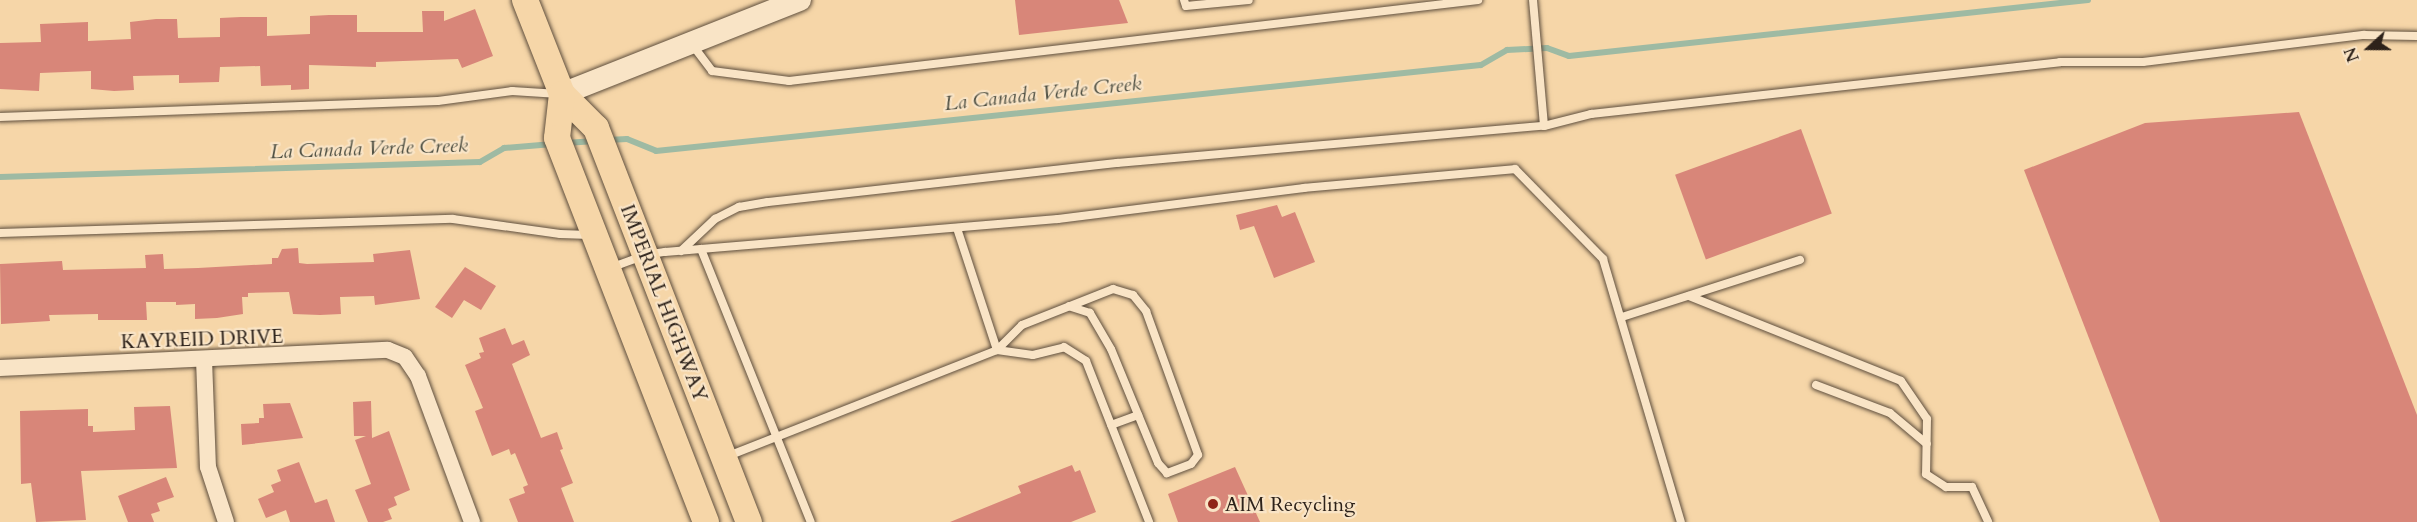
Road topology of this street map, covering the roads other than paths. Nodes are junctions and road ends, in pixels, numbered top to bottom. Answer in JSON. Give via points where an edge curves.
{"nodes":[{"id":1,"x":525,"y":0,"type":"edge"},
{"id":2,"x":800,"y":0,"type":"edge"},
{"id":3,"x":1184,"y":0,"type":"edge"},
{"id":4,"x":1249,"y":0,"type":"edge"},
{"id":5,"x":1478,"y":0,"type":"edge"},
{"id":6,"x":1533,"y":0,"type":"edge"},
{"id":7,"x":2417,"y":36,"type":"edge"},
{"id":8,"x":690,"y":43,"type":"junction"},
{"id":9,"x":565,"y":101,"type":"junction"},
{"id":10,"x":0,"y":117,"type":"edge"},
{"id":11,"x":1544,"y":126,"type":"junction"},
{"id":12,"x":590,"y":223,"type":"junction"},
{"id":13,"x":957,"y":228,"type":"junction"},
{"id":14,"x":0,"y":233,"type":"edge"},
{"id":15,"x":701,"y":249,"type":"junction"},
{"id":16,"x":681,"y":251,"type":"junction"},
{"id":17,"x":645,"y":255,"type":"junction"},
{"id":18,"x":1800,"y":260,"type":"dead end"},
{"id":19,"x":607,"y":269,"type":"junction"},
{"id":20,"x":1689,"y":296,"type":"junction"},
{"id":21,"x":1069,"y":306,"type":"junction"},
{"id":22,"x":1622,"y":317,"type":"junction"},
{"id":23,"x":997,"y":350,"type":"junction"},
{"id":24,"x":204,"y":360,"type":"junction"},
{"id":25,"x":0,"y":368,"type":"edge"},
{"id":26,"x":1816,"y":385,"type":"dead end"},
{"id":27,"x":1138,"y":415,"type":"junction"},
{"id":28,"x":1112,"y":425,"type":"junction"},
{"id":29,"x":776,"y":438,"type":"junction"},
{"id":30,"x":1927,"y":444,"type":"junction"},
{"id":31,"x":724,"y":458,"type":"junction"},
{"id":32,"x":226,"y":522,"type":"edge"},
{"id":33,"x":472,"y":522,"type":"edge"},
{"id":34,"x":706,"y":522,"type":"edge"},
{"id":35,"x":749,"y":522,"type":"edge"},
{"id":36,"x":811,"y":522,"type":"edge"},
{"id":37,"x":1149,"y":522,"type":"edge"},
{"id":38,"x":1682,"y":522,"type":"edge"},
{"id":39,"x":1988,"y":522,"type":"edge"}],
"edges":[{"from":1,"to":9,"type":"main road","name":"IMPERIAL HIGHWAY"},
{"from":2,"to":8,"type":"street"},
{"from":3,"to":4,"type":"lane","via":[[1186,6]]},
{"from":5,"to":8,"type":"lane","via":[[789,81],[712,71]]},
{"from":6,"to":11,"type":"lane"},
{"from":7,"to":11,"type":"lane","via":[[2364,35],[2143,62],[2048,64],[1591,114]]},
{"from":8,"to":9,"type":"street"},
{"from":9,"to":10,"type":"lane","via":[[512,91],[438,100]]},
{"from":9,"to":12,"type":"main road","name":"IMPERIAL HIGHWAY","via":[[557,138]]},
{"from":9,"to":17,"type":"main road","name":"IMPERIAL HIGHWAY","via":[[596,128]]},
{"from":11,"to":16,"type":"lane","via":[[1117,163],[768,202],[739,207],[716,219]]},
{"from":12,"to":14,"type":"lane","via":[[560,234],[453,219]]},
{"from":12,"to":19,"type":"main road","name":"IMPERIAL HIGHWAY"},
{"from":13,"to":15,"type":"lane"},
{"from":13,"to":22,"type":"lane","via":[[1304,188],[1515,169],[1603,260]]},
{"from":13,"to":23,"type":"lane"},
{"from":15,"to":16,"type":"lane"},
{"from":15,"to":29,"type":"lane"},
{"from":16,"to":17,"type":"lane"},
{"from":17,"to":19,"type":"lane"},
{"from":17,"to":31,"type":"main road","name":"IMPERIAL HIGHWAY"},
{"from":18,"to":20,"type":"lane"},
{"from":19,"to":34,"type":"main road","name":"IMPERIAL HIGHWAY"},
{"from":20,"to":22,"type":"lane"},
{"from":20,"to":30,"type":"lane","via":[[1901,381],[1927,419]]},
{"from":21,"to":23,"type":"lane","via":[[1022,325]]},
{"from":21,"to":27,"type":"lane","via":[[1089,314],[1111,350]]},
{"from":21,"to":27,"type":"lane","via":[[1113,289],[1133,295],[1146,311],[1198,455],[1191,464],[1167,473],[1158,463]]},
{"from":22,"to":38,"type":"lane"},
{"from":23,"to":28,"type":"lane","via":[[1033,355],[1064,346],[1086,361]]},
{"from":23,"to":29,"type":"lane"},
{"from":24,"to":25,"type":"street","name":"KAYREID DRIVE"},
{"from":24,"to":32,"type":"street","via":[[208,467]]},
{"from":24,"to":33,"type":"street","name":"KAYREID DRIVE","via":[[388,351],[405,357],[418,376]]},
{"from":26,"to":30,"type":"lane","via":[[1890,413]]},
{"from":27,"to":28,"type":"lane"},
{"from":28,"to":37,"type":"lane"},
{"from":29,"to":31,"type":"lane"},
{"from":29,"to":36,"type":"lane"},
{"from":30,"to":39,"type":"lane","via":[[1926,474],[1946,487],[1972,487]]},
{"from":31,"to":35,"type":"main road","name":"IMPERIAL HIGHWAY"}]}
